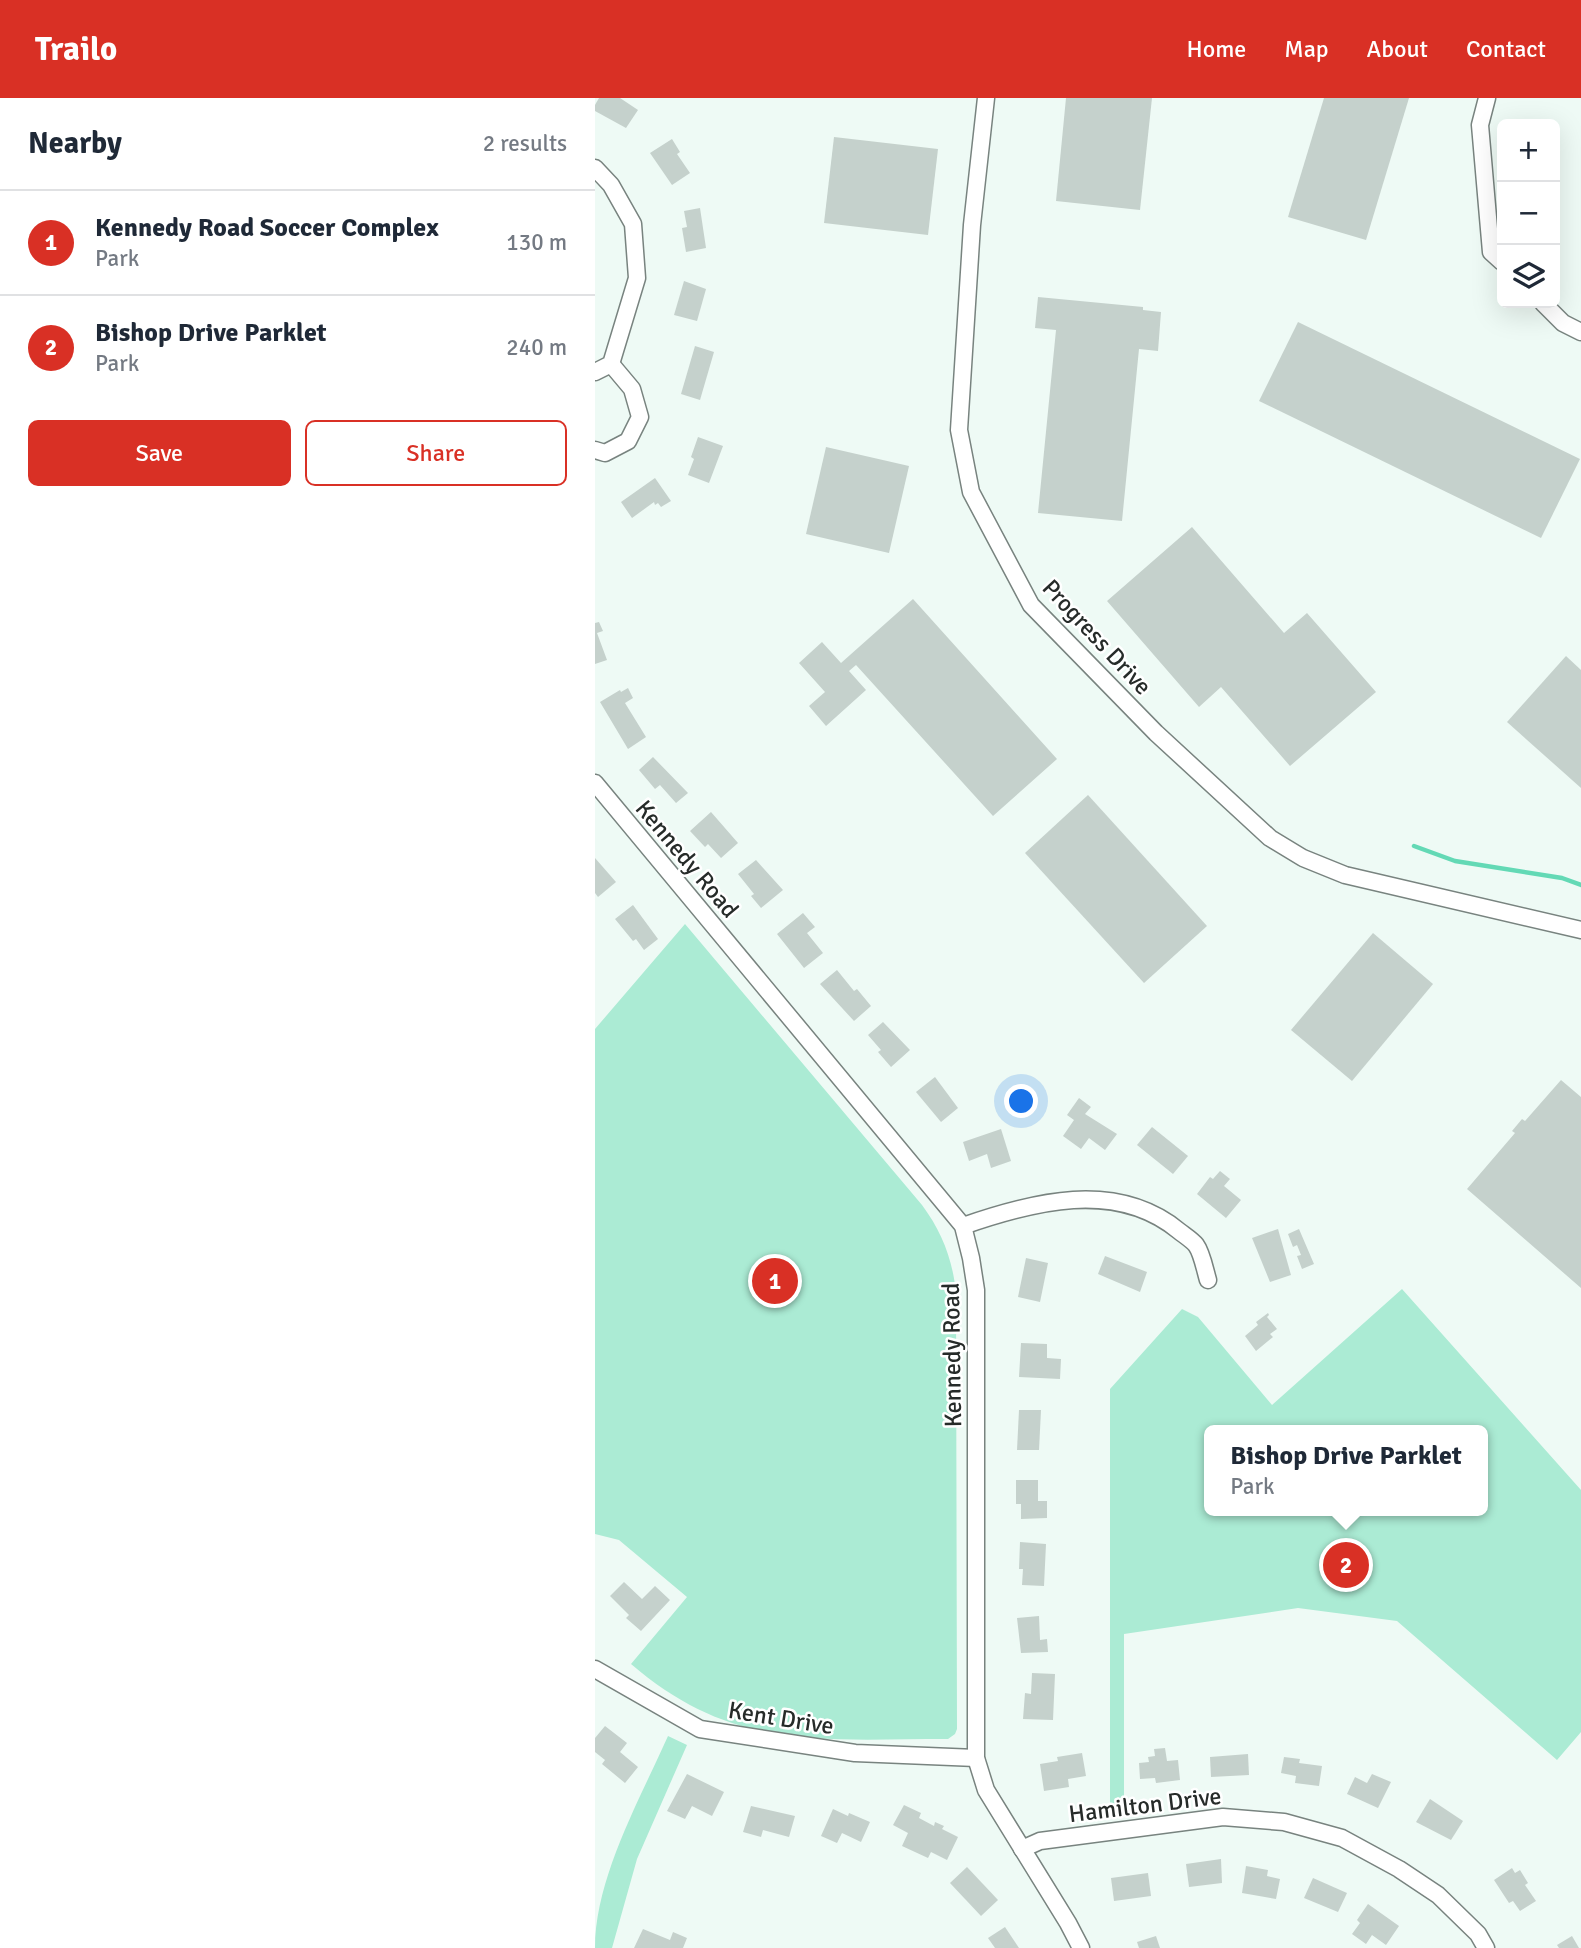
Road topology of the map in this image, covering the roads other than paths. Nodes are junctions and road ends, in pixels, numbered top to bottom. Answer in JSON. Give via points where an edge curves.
{"nodes":[{"id":1,"x":986,"y":98,"type":"edge"},
{"id":2,"x":1487,"y":98,"type":"edge"},
{"id":3,"x":595,"y":168,"type":"edge"},
{"id":4,"x":1497,"y":257,"type":"edge"},
{"id":5,"x":1548,"y":308,"type":"edge"},
{"id":6,"x":1581,"y":332,"type":"edge"},
{"id":7,"x":611,"y":364,"type":"junction"},
{"id":8,"x":595,"y":372,"type":"edge"},
{"id":9,"x":595,"y":450,"type":"edge"},
{"id":10,"x":595,"y":783,"type":"edge"},
{"id":11,"x":1581,"y":930,"type":"edge"},
{"id":12,"x":963,"y":1226,"type":"junction"},
{"id":13,"x":1208,"y":1280,"type":"dead end"},
{"id":14,"x":595,"y":1669,"type":"edge"},
{"id":15,"x":976,"y":1758,"type":"junction"},
{"id":16,"x":1022,"y":1849,"type":"junction"},
{"id":17,"x":1081,"y":1948,"type":"edge"},
{"id":18,"x":1486,"y":1948,"type":"edge"}],
"edges":[{"from":1,"to":11,"type":"street","name":"Progress Drive","via":[[972,225],[959,430],[971,492],[1031,605],[1156,733],[1270,838],[1303,858],[1346,875]]},
{"from":2,"to":4,"type":"street","via":[[1480,125],[1492,252]]},
{"from":3,"to":7,"type":"street","via":[[611,184],[633,224],[637,278]]},
{"from":5,"to":6,"type":"street"},
{"from":7,"to":8,"type":"street"},
{"from":7,"to":9,"type":"street","via":[[632,389],[640,417],[628,441],[605,453]]},
{"from":10,"to":12,"type":"street","name":"Kennedy Road"},
{"from":12,"to":13,"type":"street","via":[[1060,1200],[1097,1199],[1138,1206],[1170,1223],[1197,1246]]},
{"from":12,"to":15,"type":"street","name":"Kennedy Road","via":[[976,1290]]},
{"from":14,"to":15,"type":"street","name":"Kent Drive","via":[[700,1729],[855,1753]]},
{"from":15,"to":16,"type":"street","name":"Kennedy Road","via":[[986,1790]]},
{"from":16,"to":17,"type":"street","name":"Kennedy Road"},
{"from":16,"to":18,"type":"street","name":"Hamilton Drive","via":[[1039,1841],[1223,1817],[1284,1822],[1342,1838],[1399,1869],[1438,1895]]}]}
